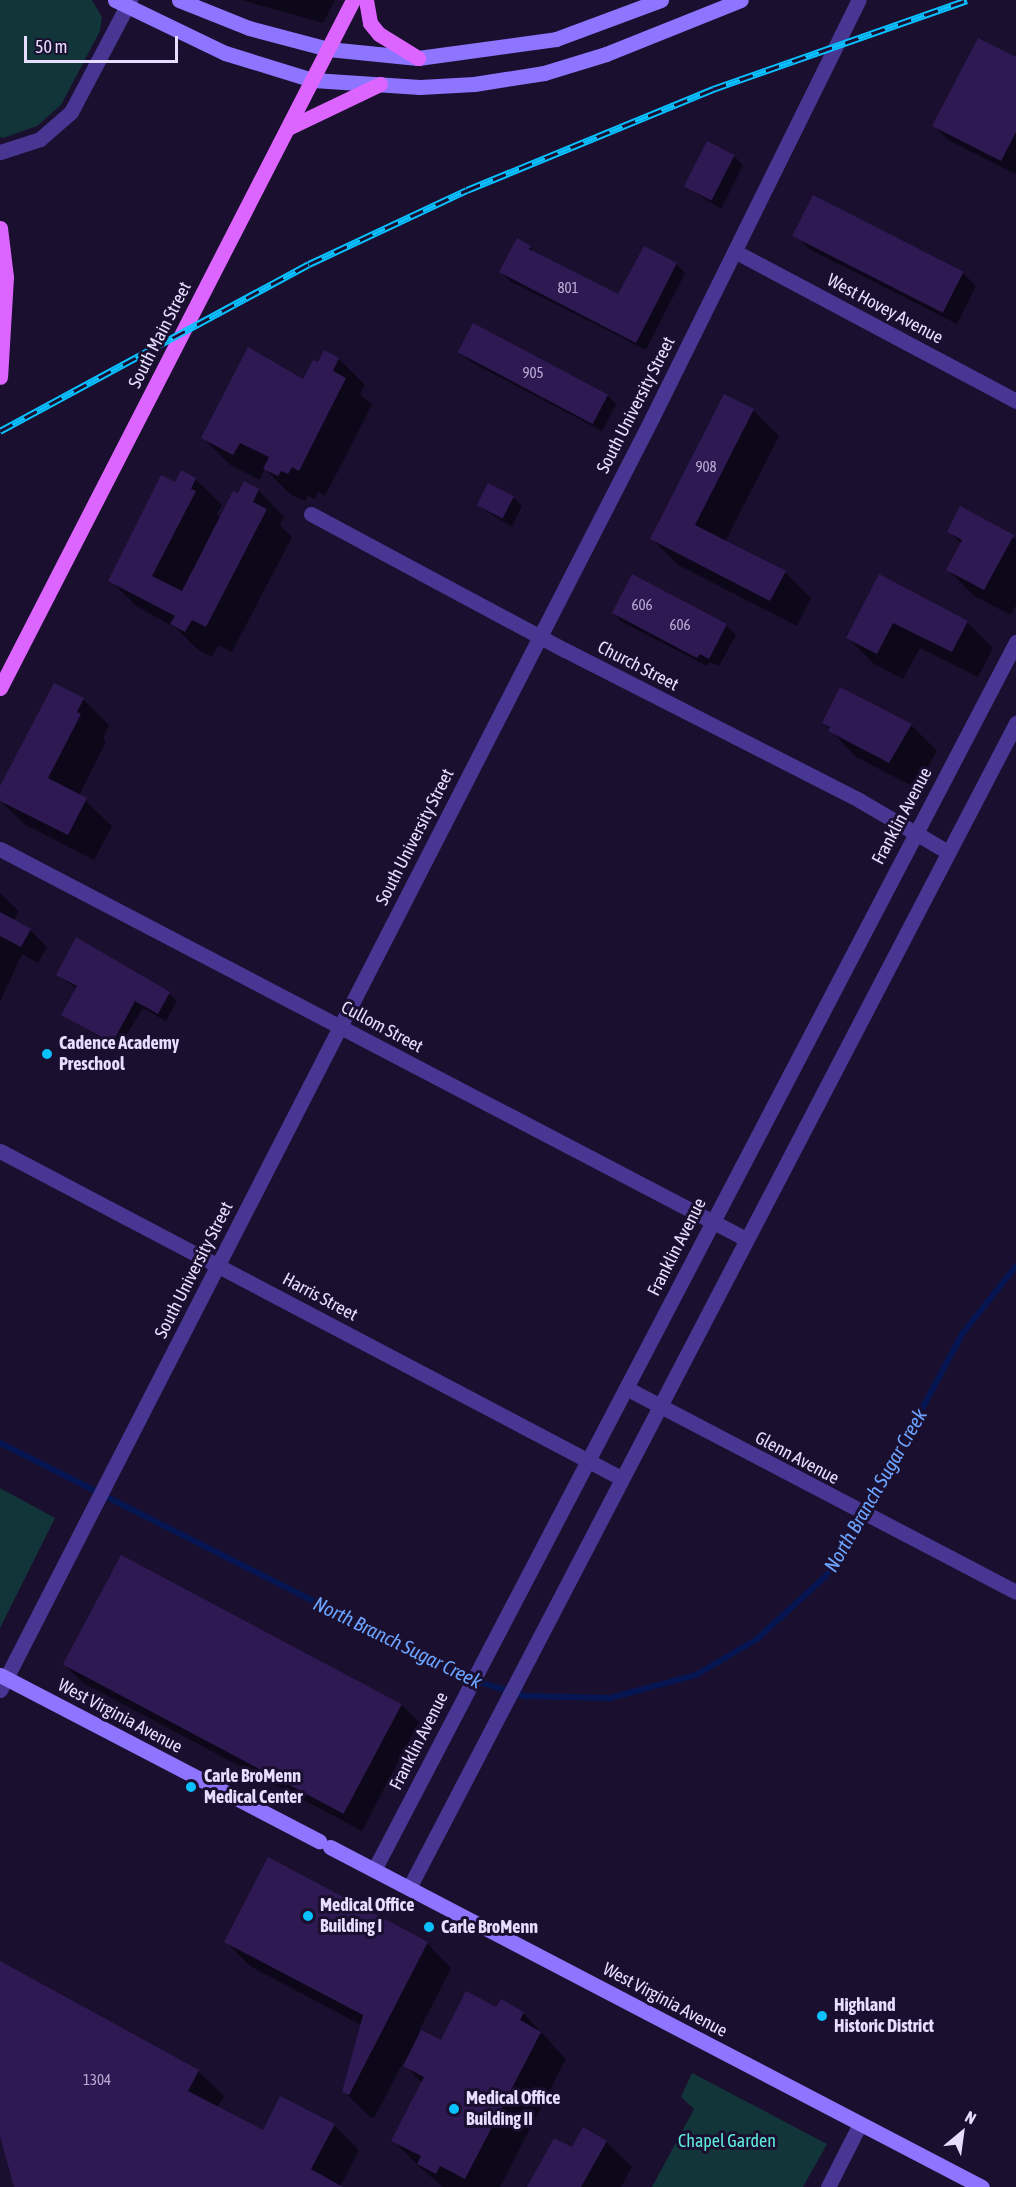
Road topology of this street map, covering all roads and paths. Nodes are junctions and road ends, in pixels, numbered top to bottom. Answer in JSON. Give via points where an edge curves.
{"nodes":[{"id":1,"x":179,"y":0,"type":"edge"},
{"id":2,"x":353,"y":0,"type":"edge"},
{"id":3,"x":366,"y":0,"type":"edge"},
{"id":4,"x":661,"y":0,"type":"edge"},
{"id":5,"x":741,"y":0,"type":"edge"},
{"id":6,"x":859,"y":0,"type":"edge"},
{"id":7,"x":124,"y":2,"type":"edge"},
{"id":8,"x":328,"y":50,"type":"junction"},
{"id":9,"x":418,"y":58,"type":"junction"},
{"id":10,"x":313,"y":80,"type":"junction"},
{"id":11,"x":380,"y":84,"type":"junction"},
{"id":12,"x":288,"y":128,"type":"junction"},
{"id":13,"x":0,"y":152,"type":"edge"},
{"id":14,"x":0,"y":228,"type":"edge"},
{"id":15,"x":736,"y":252,"type":"junction"},
{"id":16,"x":0,"y":377,"type":"edge"},
{"id":17,"x":1016,"y":401,"type":"edge"},
{"id":18,"x":311,"y":514,"type":"dead end"},
{"id":19,"x":539,"y":637,"type":"junction"},
{"id":20,"x":1016,"y":642,"type":"edge"},
{"id":21,"x":0,"y":688,"type":"edge"},
{"id":22,"x":1016,"y":723,"type":"edge"},
{"id":23,"x":916,"y":831,"type":"junction"},
{"id":24,"x":0,"y":849,"type":"edge"},
{"id":25,"x":948,"y":852,"type":"junction"},
{"id":26,"x":341,"y":1027,"type":"junction"},
{"id":27,"x":0,"y":1151,"type":"edge"},
{"id":28,"x":711,"y":1221,"type":"junction"},
{"id":29,"x":746,"y":1239,"type":"junction"},
{"id":30,"x":218,"y":1266,"type":"junction"},
{"id":31,"x":626,"y":1388,"type":"junction"},
{"id":32,"x":659,"y":1407,"type":"junction"},
{"id":33,"x":588,"y":1459,"type":"junction"},
{"id":34,"x":621,"y":1478,"type":"junction"},
{"id":35,"x":1016,"y":1592,"type":"edge"},
{"id":36,"x":2,"y":1681,"type":"edge"},
{"id":37,"x":374,"y":1870,"type":"junction"},
{"id":38,"x":409,"y":1888,"type":"junction"},
{"id":39,"x":860,"y":2124,"type":"junction"},
{"id":40,"x":828,"y":2187,"type":"edge"},
{"id":41,"x":982,"y":2187,"type":"edge"}],
"edges":[{"from":1,"to":8,"type":"main road","via":[[249,28]]},
{"from":2,"to":8,"type":"main road","name":"South Main Street"},
{"from":3,"to":9,"type":"main road","via":[[370,23],[379,34]]},
{"from":4,"to":9,"type":"main road","via":[[556,39]]},
{"from":5,"to":11,"type":"main road","via":[[627,46],[544,73],[474,84]]},
{"from":6,"to":15,"type":"street","name":"South University Street"},
{"from":7,"to":10,"type":"main road","via":[[225,53]]},
{"from":7,"to":13,"type":"street","via":[[71,112],[40,139]]},
{"from":8,"to":9,"type":"main road"},
{"from":8,"to":10,"type":"main road","name":"South Main Street"},
{"from":10,"to":11,"type":"main road"},
{"from":10,"to":12,"type":"main road","name":"South Main Street"},
{"from":11,"to":12,"type":"main road"},
{"from":12,"to":21,"type":"main road","name":"South Main Street"},
{"from":14,"to":16,"type":"main road","via":[[6,277]]},
{"from":15,"to":17,"type":"street","name":"West Hovey Avenue"},
{"from":15,"to":19,"type":"street","name":"South University Street"},
{"from":18,"to":19,"type":"street","name":"Church Street"},
{"from":19,"to":23,"type":"street","name":"Church Street"},
{"from":19,"to":26,"type":"street","name":"South University Street"},
{"from":20,"to":23,"type":"street","name":"Franklin Avenue"},
{"from":22,"to":25,"type":"street"},
{"from":23,"to":25,"type":"street","name":"Church Street"},
{"from":23,"to":28,"type":"street","name":"Franklin Avenue"},
{"from":24,"to":26,"type":"street","name":"Cullom Street"},
{"from":25,"to":29,"type":"street"},
{"from":26,"to":28,"type":"street","name":"Cullom Street"},
{"from":26,"to":30,"type":"street","name":"South University Street"},
{"from":27,"to":30,"type":"street","name":"Harris Street"},
{"from":28,"to":29,"type":"street","name":"Cullom Street"},
{"from":28,"to":31,"type":"street","name":"Franklin Avenue"},
{"from":29,"to":32,"type":"street"},
{"from":30,"to":33,"type":"street","name":"Harris Street"},
{"from":30,"to":36,"type":"street","name":"South University Street"},
{"from":31,"to":32,"type":"street","name":"Glenn Avenue"},
{"from":31,"to":33,"type":"street","name":"Franklin Avenue"},
{"from":32,"to":34,"type":"street"},
{"from":32,"to":35,"type":"street","name":"Glenn Avenue"},
{"from":33,"to":34,"type":"street","name":"Harris Street"},
{"from":33,"to":37,"type":"street","name":"Franklin Avenue"},
{"from":34,"to":38,"type":"street"},
{"from":36,"to":37,"type":"main road","name":"West Virginia Avenue"},
{"from":37,"to":38,"type":"main road","name":"West Virginia Avenue"},
{"from":38,"to":39,"type":"main road","name":"West Virginia Avenue"},
{"from":39,"to":40,"type":"street"},
{"from":39,"to":41,"type":"main road","name":"West Virginia Avenue"}]}
